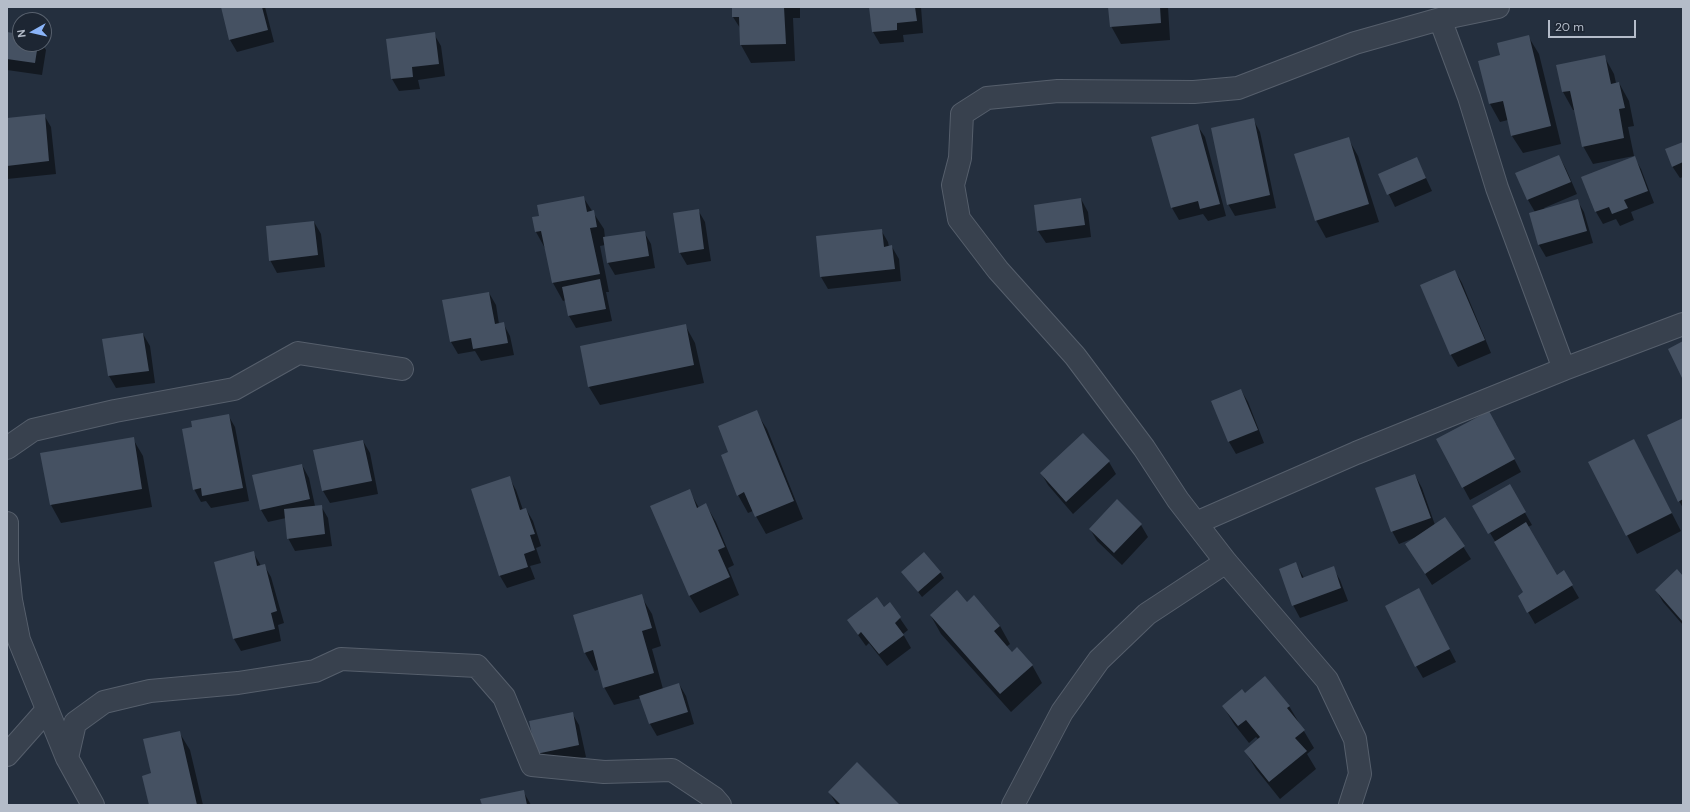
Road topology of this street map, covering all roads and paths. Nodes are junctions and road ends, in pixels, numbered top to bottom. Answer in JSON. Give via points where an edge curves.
{"nodes":[{"id":1,"x":1498,"y":7,"type":"edge"},
{"id":2,"x":1440,"y":19,"type":"junction"},
{"id":3,"x":1683,"y":324,"type":"edge"},
{"id":4,"x":1564,"y":369,"type":"junction"},
{"id":5,"x":402,"y":370,"type":"dead end"},
{"id":6,"x":7,"y":448,"type":"edge"},
{"id":7,"x":7,"y":523,"type":"edge"},
{"id":8,"x":1196,"y":523,"type":"junction"},
{"id":9,"x":1226,"y":562,"type":"junction"},
{"id":10,"x":46,"y":711,"type":"junction"},
{"id":11,"x":7,"y":755,"type":"edge"},
{"id":12,"x":67,"y":758,"type":"junction"},
{"id":13,"x":93,"y":805,"type":"edge"},
{"id":14,"x":720,"y":805,"type":"edge"},
{"id":15,"x":1013,"y":805,"type":"edge"},
{"id":16,"x":1350,"y":805,"type":"edge"}],
"edges":[{"from":1,"to":2,"type":"street"},
{"from":2,"to":4,"type":"street","via":[[1469,97],[1496,188]]},
{"from":2,"to":8,"type":"street","via":[[1355,43],[1238,88],[1194,92],[1058,91],[987,98],[962,114],[960,158],[953,185],[960,219],[998,270],[1075,356]]},
{"from":3,"to":4,"type":"street"},
{"from":4,"to":8,"type":"street","via":[[1356,453]]},
{"from":5,"to":6,"type":"street","via":[[298,352],[234,389],[115,411],[33,430]]},
{"from":7,"to":10,"type":"street","via":[[7,561],[19,640]]},
{"from":8,"to":9,"type":"street"},
{"from":9,"to":15,"type":"street","via":[[1146,614],[1099,660],[1062,712]]},
{"from":9,"to":16,"type":"street","via":[[1326,680],[1355,739],[1360,774]]},
{"from":10,"to":11,"type":"street"},
{"from":10,"to":12,"type":"street"},
{"from":12,"to":13,"type":"street"},
{"from":12,"to":14,"type":"street","via":[[75,723],[104,702],[150,691],[238,683],[315,671],[341,659],[477,666],[504,697],[532,765],[604,772],[672,770],[714,798]]}]}
